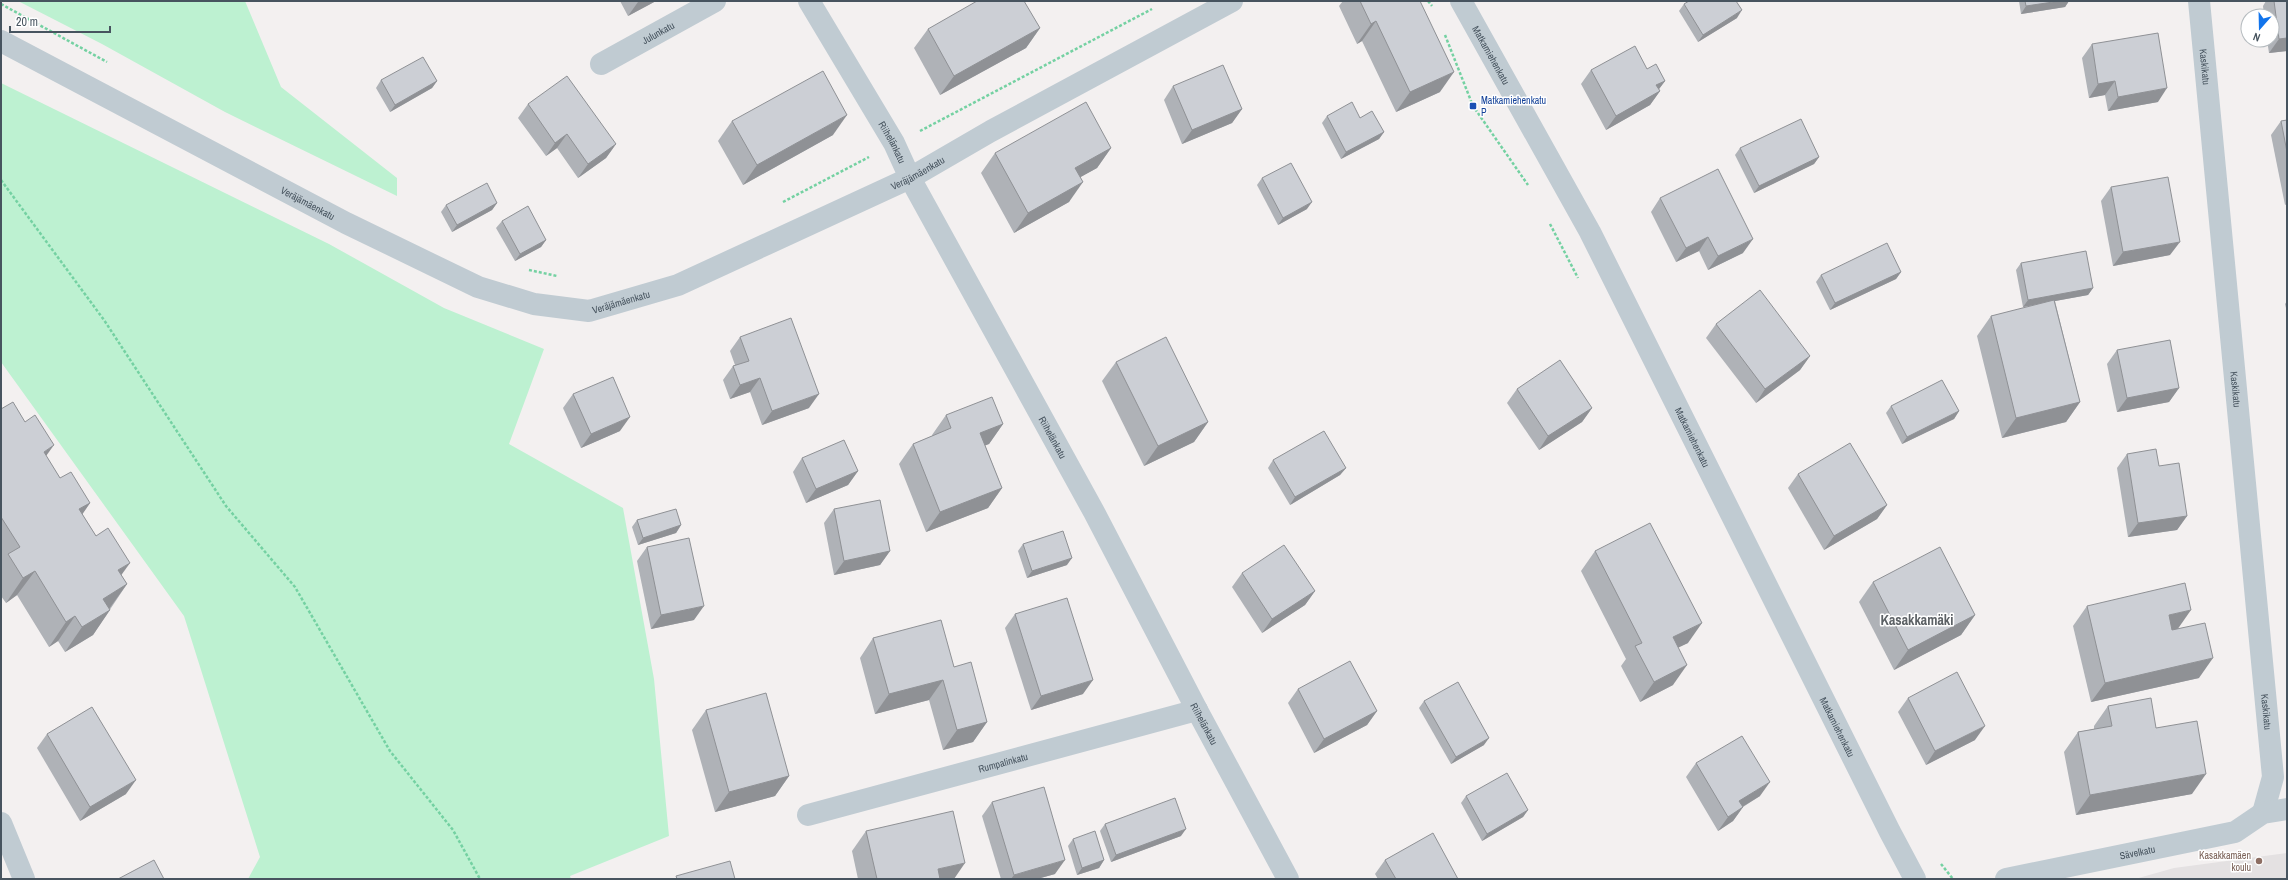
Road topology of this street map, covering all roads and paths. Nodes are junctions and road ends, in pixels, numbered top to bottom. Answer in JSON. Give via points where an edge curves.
{"nodes":[{"id":1,"x":714,"y":1,"type":"edge"},
{"id":2,"x":809,"y":1,"type":"edge"},
{"id":3,"x":1232,"y":1,"type":"edge"},
{"id":4,"x":1461,"y":1,"type":"edge"},
{"id":5,"x":2199,"y":1,"type":"edge"},
{"id":6,"x":1,"y":4,"type":"edge"},
{"id":7,"x":1153,"y":8,"type":"dead end"},
{"id":8,"x":1,"y":41,"type":"edge"},
{"id":9,"x":601,"y":64,"type":"dead end"},
{"id":10,"x":112,"y":65,"type":"dead end"},
{"id":11,"x":894,"y":143,"type":"junction"},
{"id":12,"x":910,"y":178,"type":"junction"},
{"id":13,"x":1,"y":180,"type":"edge"},
{"id":14,"x":777,"y":206,"type":"dead end"},
{"id":15,"x":522,"y":269,"type":"dead end"},
{"id":16,"x":560,"y":276,"type":"dead end"},
{"id":17,"x":1197,"y":710,"type":"junction"},
{"id":18,"x":2287,"y":809,"type":"edge"},
{"id":19,"x":2263,"y":813,"type":"junction"},
{"id":20,"x":808,"y":815,"type":"dead end"},
{"id":21,"x":1,"y":823,"type":"edge"},
{"id":22,"x":24,"y":879,"type":"edge"},
{"id":23,"x":480,"y":879,"type":"edge"},
{"id":24,"x":1288,"y":879,"type":"edge"},
{"id":25,"x":1915,"y":879,"type":"edge"},
{"id":26,"x":2006,"y":879,"type":"edge"}],
"edges":[{"from":1,"to":9,"type":"street","name":"Julunkatu"},
{"from":2,"to":11,"type":"street","name":"Riihelänkatu"},
{"from":3,"to":12,"type":"street","name":"Veräjämäenkatu","via":[[998,127]]},
{"from":4,"to":25,"type":"street","name":"Matkamiehenkatu","via":[[1590,232]]},
{"from":5,"to":19,"type":"street","name":"Kaskikatu","via":[[2273,777]]},
{"from":6,"to":10,"type":"path"},
{"from":7,"to":11,"type":"path","via":[[945,119]]},
{"from":8,"to":12,"type":"street","name":"Veräjämäenkatu","via":[[346,223],[478,287],[534,304],[589,310],[678,285]]},
{"from":11,"to":12,"type":"street","name":"Riihelänkatu"},
{"from":11,"to":14,"type":"path"},
{"from":12,"to":17,"type":"street","name":"Riihelänkatu","via":[[1094,512]]},
{"from":13,"to":23,"type":"path","via":[[104,320],[226,506],[295,587],[390,751],[452,830]]},
{"from":15,"to":16,"type":"path"},
{"from":17,"to":20,"type":"street","name":"Rumpalinkatu"},
{"from":17,"to":24,"type":"street","name":"Riihelänkatu"},
{"from":18,"to":19,"type":"street","name":"Sävelkatu"},
{"from":19,"to":26,"type":"street","name":"Sävelkatu","via":[[2235,832]]},
{"from":21,"to":22,"type":"street"}]}
